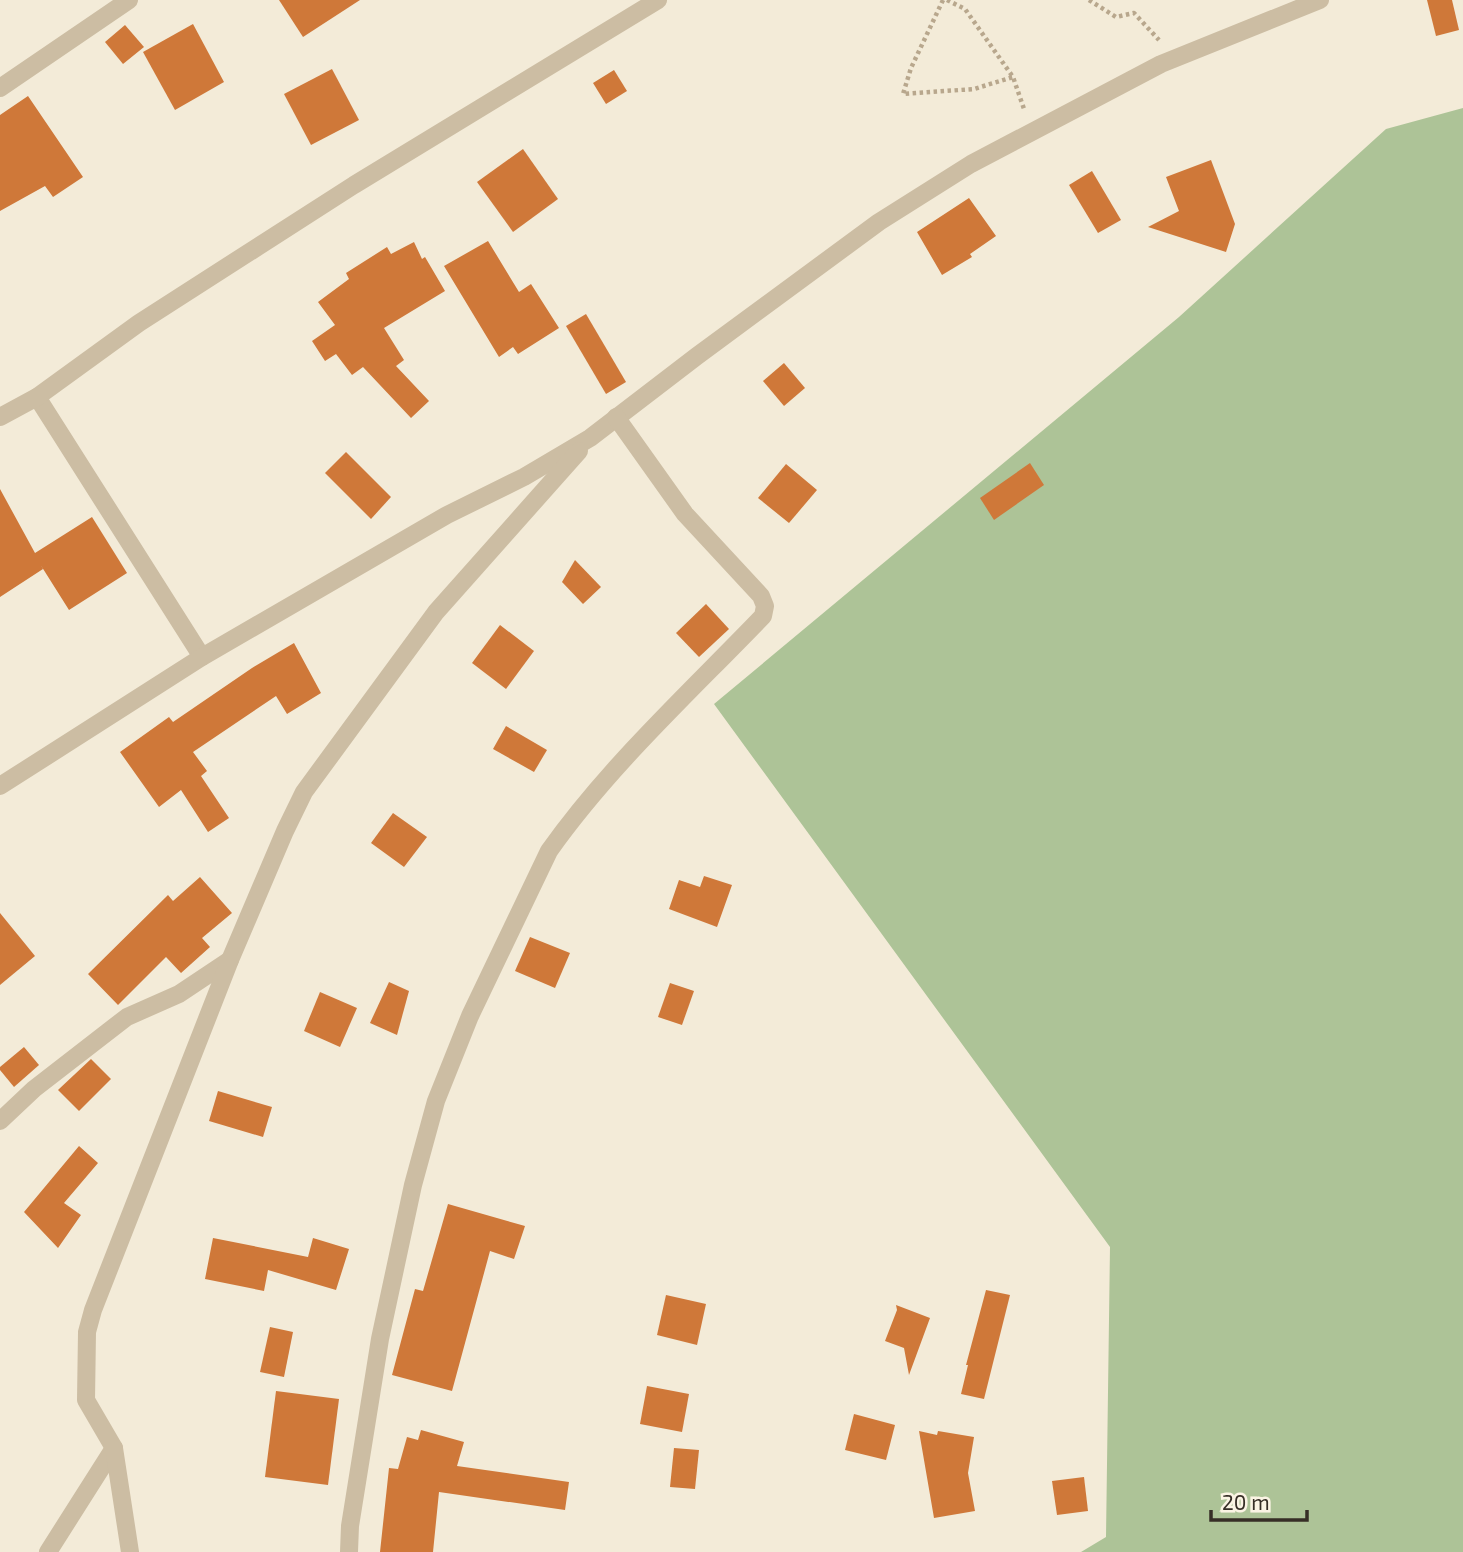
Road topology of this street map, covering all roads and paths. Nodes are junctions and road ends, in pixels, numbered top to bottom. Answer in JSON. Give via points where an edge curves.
{"nodes":[{"id":1,"x":129,"y":0,"type":"edge"},
{"id":2,"x":658,"y":0,"type":"edge"},
{"id":3,"x":945,"y":0,"type":"edge"},
{"id":4,"x":1089,"y":0,"type":"edge"},
{"id":5,"x":1097,"y":0,"type":"edge"},
{"id":6,"x":1320,"y":0,"type":"edge"},
{"id":7,"x":1100,"y":6,"type":"junction"},
{"id":8,"x":1178,"y":58,"type":"junction"},
{"id":9,"x":1013,"y":77,"type":"junction"},
{"id":10,"x":0,"y":88,"type":"edge"},
{"id":11,"x":1030,"y":134,"type":"junction"},
{"id":12,"x":37,"y":397,"type":"junction"},
{"id":13,"x":0,"y":417,"type":"edge"},
{"id":14,"x":616,"y":417,"type":"junction"},
{"id":15,"x":590,"y":438,"type":"junction"},
{"id":16,"x":202,"y":657,"type":"junction"},
{"id":17,"x":0,"y":786,"type":"edge"},
{"id":18,"x":230,"y":960,"type":"junction"},
{"id":19,"x":0,"y":1121,"type":"edge"},
{"id":20,"x":114,"y":1448,"type":"junction"},
{"id":21,"x":133,"y":1550,"type":"edge"},
{"id":22,"x":48,"y":1552,"type":"edge"},
{"id":23,"x":349,"y":1552,"type":"edge"}],
"edges":[{"from":1,"to":10,"type":"street"},
{"from":2,"to":12,"type":"street","via":[[354,185],[139,323]]},
{"from":3,"to":9,"type":"path","via":[[965,9]]},
{"from":3,"to":9,"type":"path","via":[[903,94],[974,89]]},
{"from":4,"to":7,"type":"path"},
{"from":5,"to":7,"type":"path"},
{"from":6,"to":8,"type":"street"},
{"from":7,"to":8,"type":"path","via":[[1116,17],[1133,13]]},
{"from":8,"to":11,"type":"street"},
{"from":9,"to":11,"type":"path"},
{"from":11,"to":14,"type":"street","via":[[971,164],[880,222]]},
{"from":12,"to":13,"type":"street"},
{"from":12,"to":16,"type":"street"},
{"from":14,"to":15,"type":"street"},
{"from":14,"to":23,"type":"street","via":[[685,514],[761,596],[763,616],[565,828],[549,851],[470,1016],[436,1101],[413,1185],[380,1339]]},
{"from":15,"to":16,"type":"street"},
{"from":15,"to":18,"type":"street","via":[[436,612],[304,792]]},
{"from":16,"to":17,"type":"street"},
{"from":18,"to":19,"type":"street","via":[[179,994],[127,1017]]},
{"from":18,"to":20,"type":"street","via":[[87,1332],[86,1400]]},
{"from":20,"to":21,"type":"street"},
{"from":20,"to":22,"type":"street"}]}
